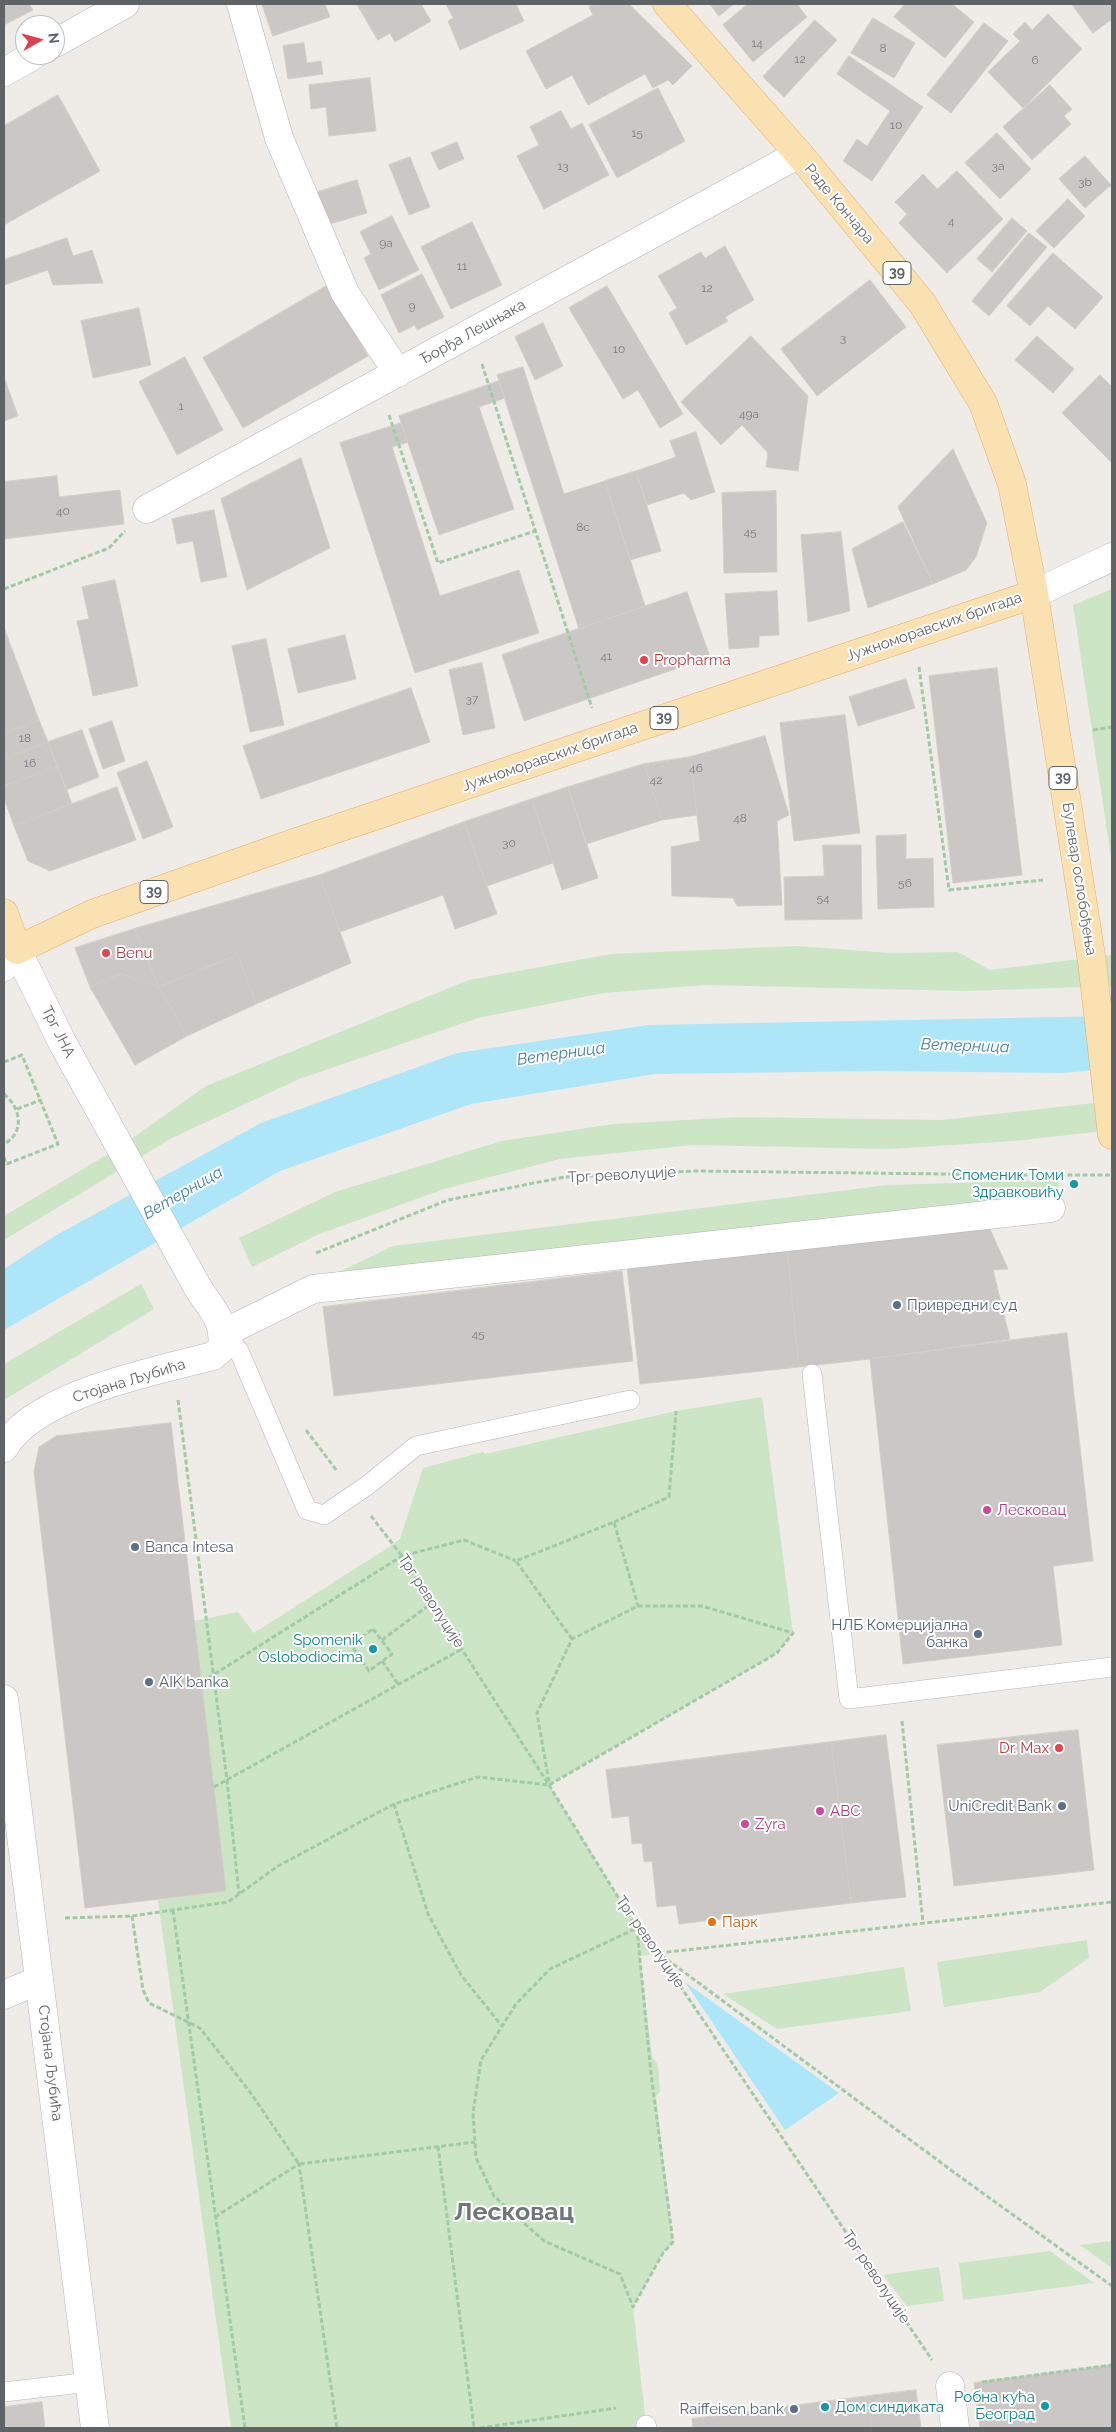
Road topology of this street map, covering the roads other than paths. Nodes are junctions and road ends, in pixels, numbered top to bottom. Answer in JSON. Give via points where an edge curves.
{"nodes":[{"id":1,"x":125,"y":4,"type":"edge"},
{"id":2,"x":241,"y":4,"type":"edge"},
{"id":3,"x":667,"y":4,"type":"edge"},
{"id":4,"x":65,"y":37,"type":"edge"},
{"id":5,"x":16,"y":65,"type":"edge"},
{"id":6,"x":4,"y":72,"type":"edge"},
{"id":7,"x":799,"y":154,"type":"junction"},
{"id":8,"x":388,"y":378,"type":"junction"},
{"id":9,"x":147,"y":509,"type":"road end"},
{"id":10,"x":1112,"y":557,"type":"edge"},
{"id":11,"x":1034,"y":594,"type":"junction"},
{"id":12,"x":4,"y":913,"type":"edge"},
{"id":13,"x":10,"y":958,"type":"edge"},
{"id":14,"x":1112,"y":1134,"type":"edge"},
{"id":15,"x":1051,"y":1208,"type":"dead end"},
{"id":16,"x":224,"y":1333,"type":"junction"},
{"id":17,"x":812,"y":1374,"type":"dead end"},
{"id":18,"x":630,"y":1400,"type":"dead end"},
{"id":19,"x":4,"y":1448,"type":"edge"},
{"id":20,"x":1112,"y":1667,"type":"edge"},
{"id":21,"x":4,"y":1699,"type":"edge"},
{"id":22,"x":39,"y":1980,"type":"junction"},
{"id":23,"x":4,"y":1995,"type":"edge"},
{"id":24,"x":90,"y":2382,"type":"junction"},
{"id":25,"x":950,"y":2386,"type":"road end"},
{"id":26,"x":4,"y":2392,"type":"edge"},
{"id":27,"x":95,"y":2428,"type":"edge"},
{"id":28,"x":955,"y":2428,"type":"edge"}],
"edges":[{"from":1,"to":4,"type":"street"},
{"from":2,"to":8,"type":"street","via":[[279,138],[345,293]]},
{"from":3,"to":7,"type":"main road","name":"Раде Кончара","number":"39"},
{"from":5,"to":6,"type":"street"},
{"from":7,"to":8,"type":"street","name":"Ђорђа Лешњака"},
{"from":7,"to":11,"type":"main road","name":"Раде Кончара","number":"39","via":[[922,303],[983,403],[1012,484]]},
{"from":8,"to":9,"type":"street","name":"Ђорђа Лешњака"},
{"from":10,"to":11,"type":"street","name":"Јужноморавских бригада"},
{"from":11,"to":13,"type":"main road","name":"Јужноморавских бригада","number":"39","via":[[92,914]]},
{"from":11,"to":14,"type":"main road","name":"Булевар ослобођења","number":"39","via":[[1092,962]]},
{"from":12,"to":13,"type":"main road","name":"Трг ЈНА"},
{"from":13,"to":16,"type":"street","name":"Трг ЈНА","via":[[62,1042]]},
{"from":15,"to":16,"type":"street","via":[[313,1289]]},
{"from":16,"to":18,"type":"lane","via":[[239,1351],[307,1510],[324,1515],[355,1495],[416,1446]]},
{"from":16,"to":19,"type":"street","name":"Стојана Љубића","via":[[222,1348],[213,1356],[100,1387],[51,1407],[24,1426]]},
{"from":17,"to":20,"type":"lane","via":[[849,1699]]},
{"from":21,"to":22,"type":"street","name":"Стојана Љубића"},
{"from":22,"to":23,"type":"street"},
{"from":22,"to":24,"type":"street","name":"Стојана Љубића"},
{"from":24,"to":26,"type":"lane"},
{"from":24,"to":27,"type":"street","name":"Стојана Љубића"},
{"from":25,"to":28,"type":"street"}]}
